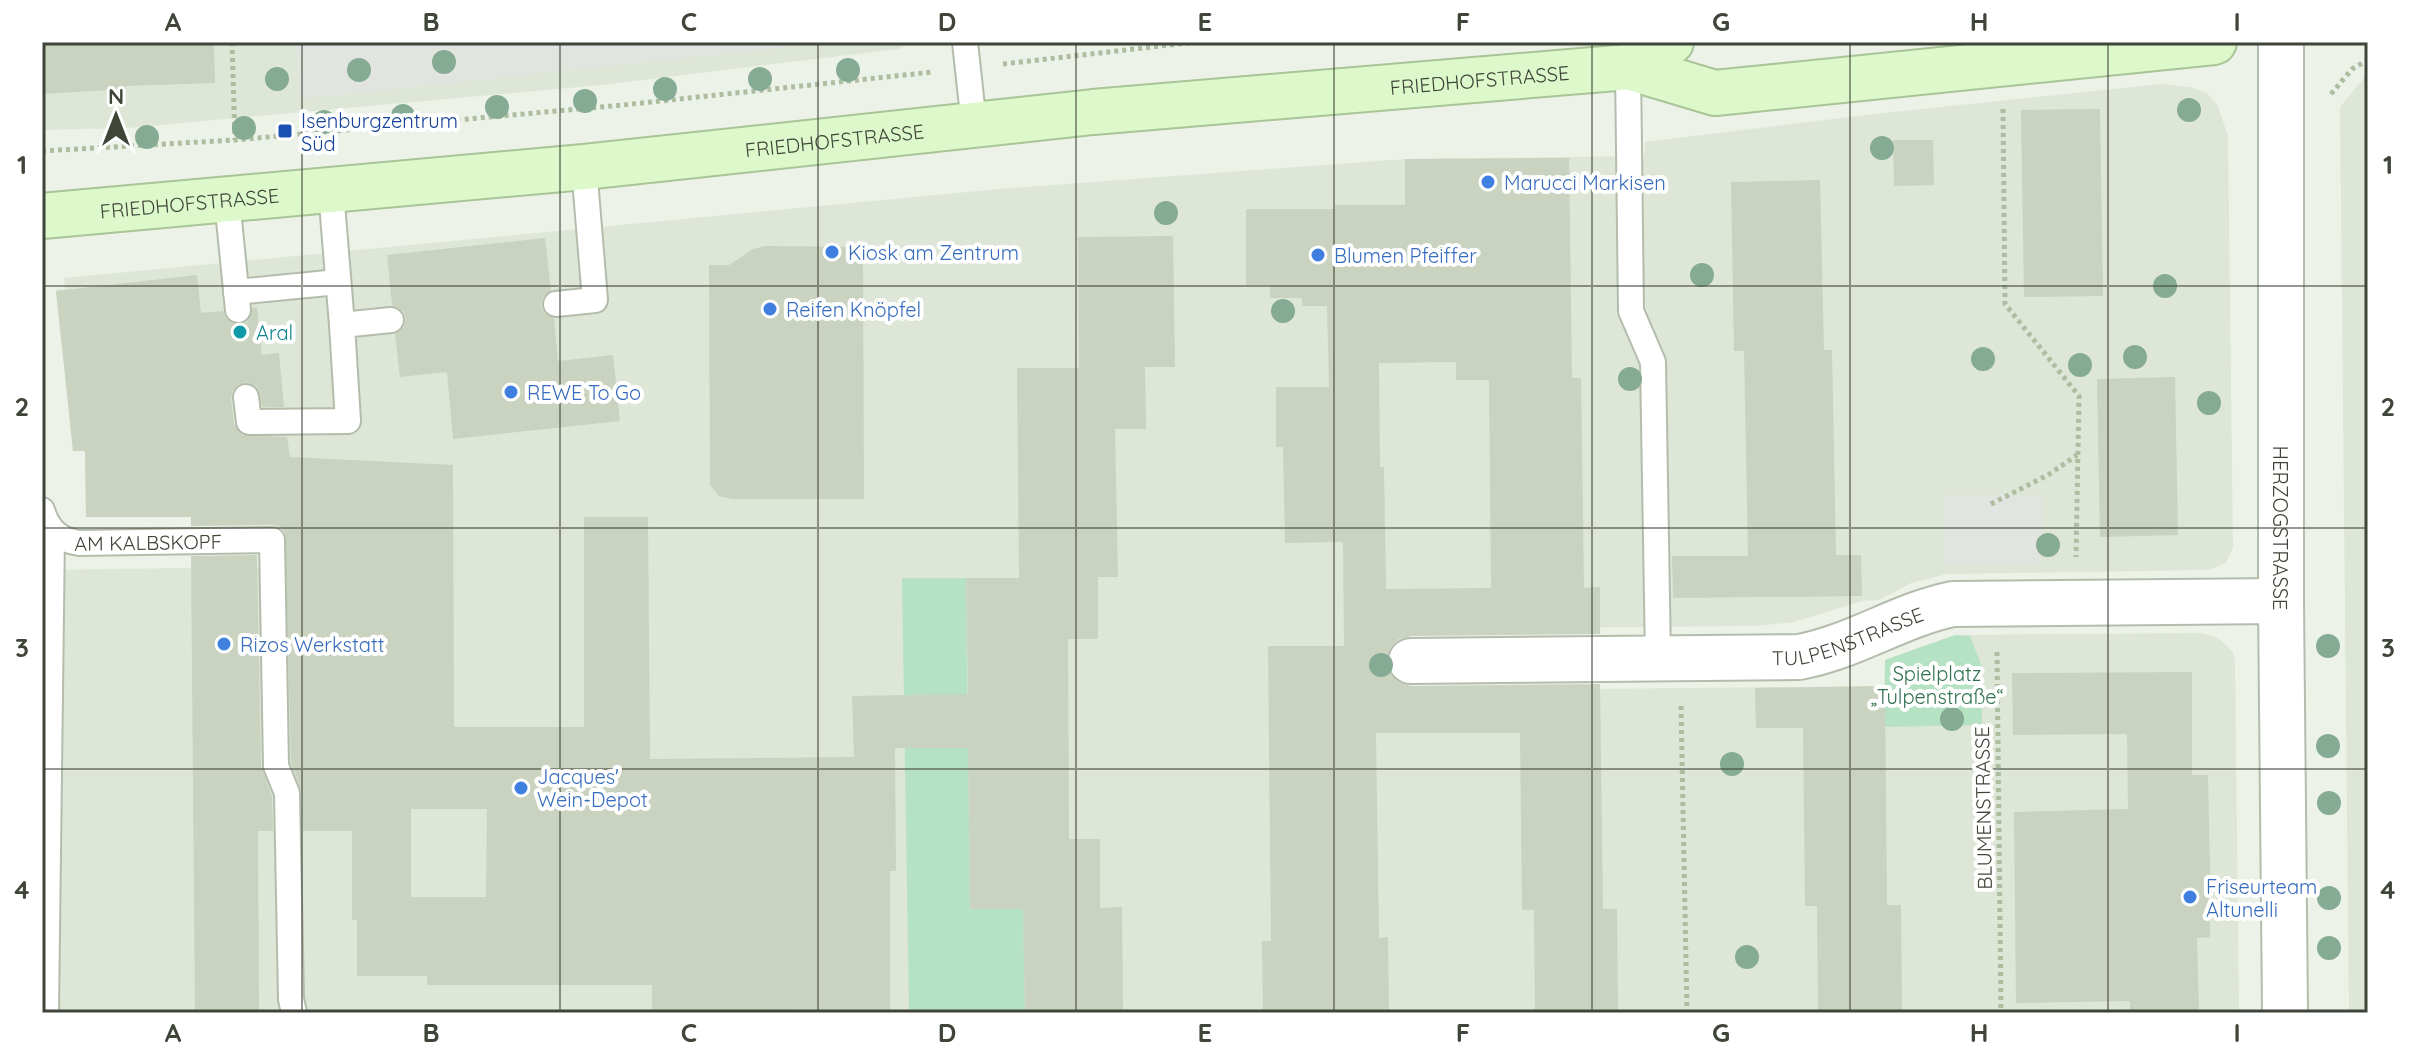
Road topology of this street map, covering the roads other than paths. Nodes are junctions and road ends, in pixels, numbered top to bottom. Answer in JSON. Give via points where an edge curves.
{"nodes":[{"id":1,"x":965,"y":42,"type":"edge"},
{"id":2,"x":1671,"y":42,"type":"edge"},
{"id":3,"x":2214,"y":42,"type":"edge"},
{"id":4,"x":2281,"y":42,"type":"edge"},
{"id":5,"x":1628,"y":67,"type":"junction"},
{"id":6,"x":974,"y":125,"type":"junction"},
{"id":7,"x":584,"y":167,"type":"junction"},
{"id":8,"x":331,"y":191,"type":"junction"},
{"id":9,"x":227,"y":200,"type":"junction"},
{"id":10,"x":42,"y":216,"type":"edge"},
{"id":11,"x":338,"y":282,"type":"junction"},
{"id":12,"x":556,"y":304,"type":"dead end"},
{"id":13,"x":391,"y":320,"type":"dead end"},
{"id":14,"x":342,"y":325,"type":"junction"},
{"id":15,"x":246,"y":397,"type":"dead end"},
{"id":16,"x":47,"y":521,"type":"edge"},
{"id":17,"x":2281,"y":601,"type":"junction"},
{"id":18,"x":1669,"y":658,"type":"junction"},
{"id":19,"x":1411,"y":661,"type":"dead end"},
{"id":20,"x":46,"y":1013,"type":"edge"},
{"id":21,"x":294,"y":1013,"type":"edge"},
{"id":22,"x":2285,"y":1013,"type":"edge"}],
"edges":[{"from":1,"to":6,"type":"lane"},
{"from":2,"to":5,"type":"main road","name":"FRIEDHOFSTRASSE"},
{"from":3,"to":5,"type":"main road","name":"FRIEDHOFSTRASSE","via":[[1715,93]]},
{"from":4,"to":17,"type":"street","name":"HERZOGSTRASSE"},
{"from":5,"to":6,"type":"main road","name":"FRIEDHOFSTRASSE"},
{"from":5,"to":18,"type":"lane","via":[[1631,311],[1653,362]]},
{"from":6,"to":7,"type":"main road","name":"FRIEDHOFSTRASSE"},
{"from":7,"to":8,"type":"main road","name":"FRIEDHOFSTRASSE"},
{"from":7,"to":12,"type":"lane","via":[[595,300]]},
{"from":8,"to":9,"type":"main road","name":"FRIEDHOFSTRASSE"},
{"from":8,"to":11,"type":"lane"},
{"from":9,"to":10,"type":"main road","name":"FRIEDHOFSTRASSE"},
{"from":9,"to":11,"type":"lane","via":[[237,301]]},
{"from":11,"to":14,"type":"lane"},
{"from":13,"to":14,"type":"lane"},
{"from":14,"to":15,"type":"lane","via":[[348,421],[249,422]]},
{"from":16,"to":20,"type":"lane"},
{"from":16,"to":21,"type":"lane","name":"AM KALBSKOPF","via":[[65,541],[79,543],[272,540],[276,766],[287,793]]},
{"from":17,"to":18,"type":"street","name":"TULPENSTRASSE","via":[[1953,604],[1813,654]]},
{"from":17,"to":22,"type":"street","name":"HERZOGSTRASSE"},
{"from":18,"to":19,"type":"street","name":"TULPENSTRASSE"}]}
